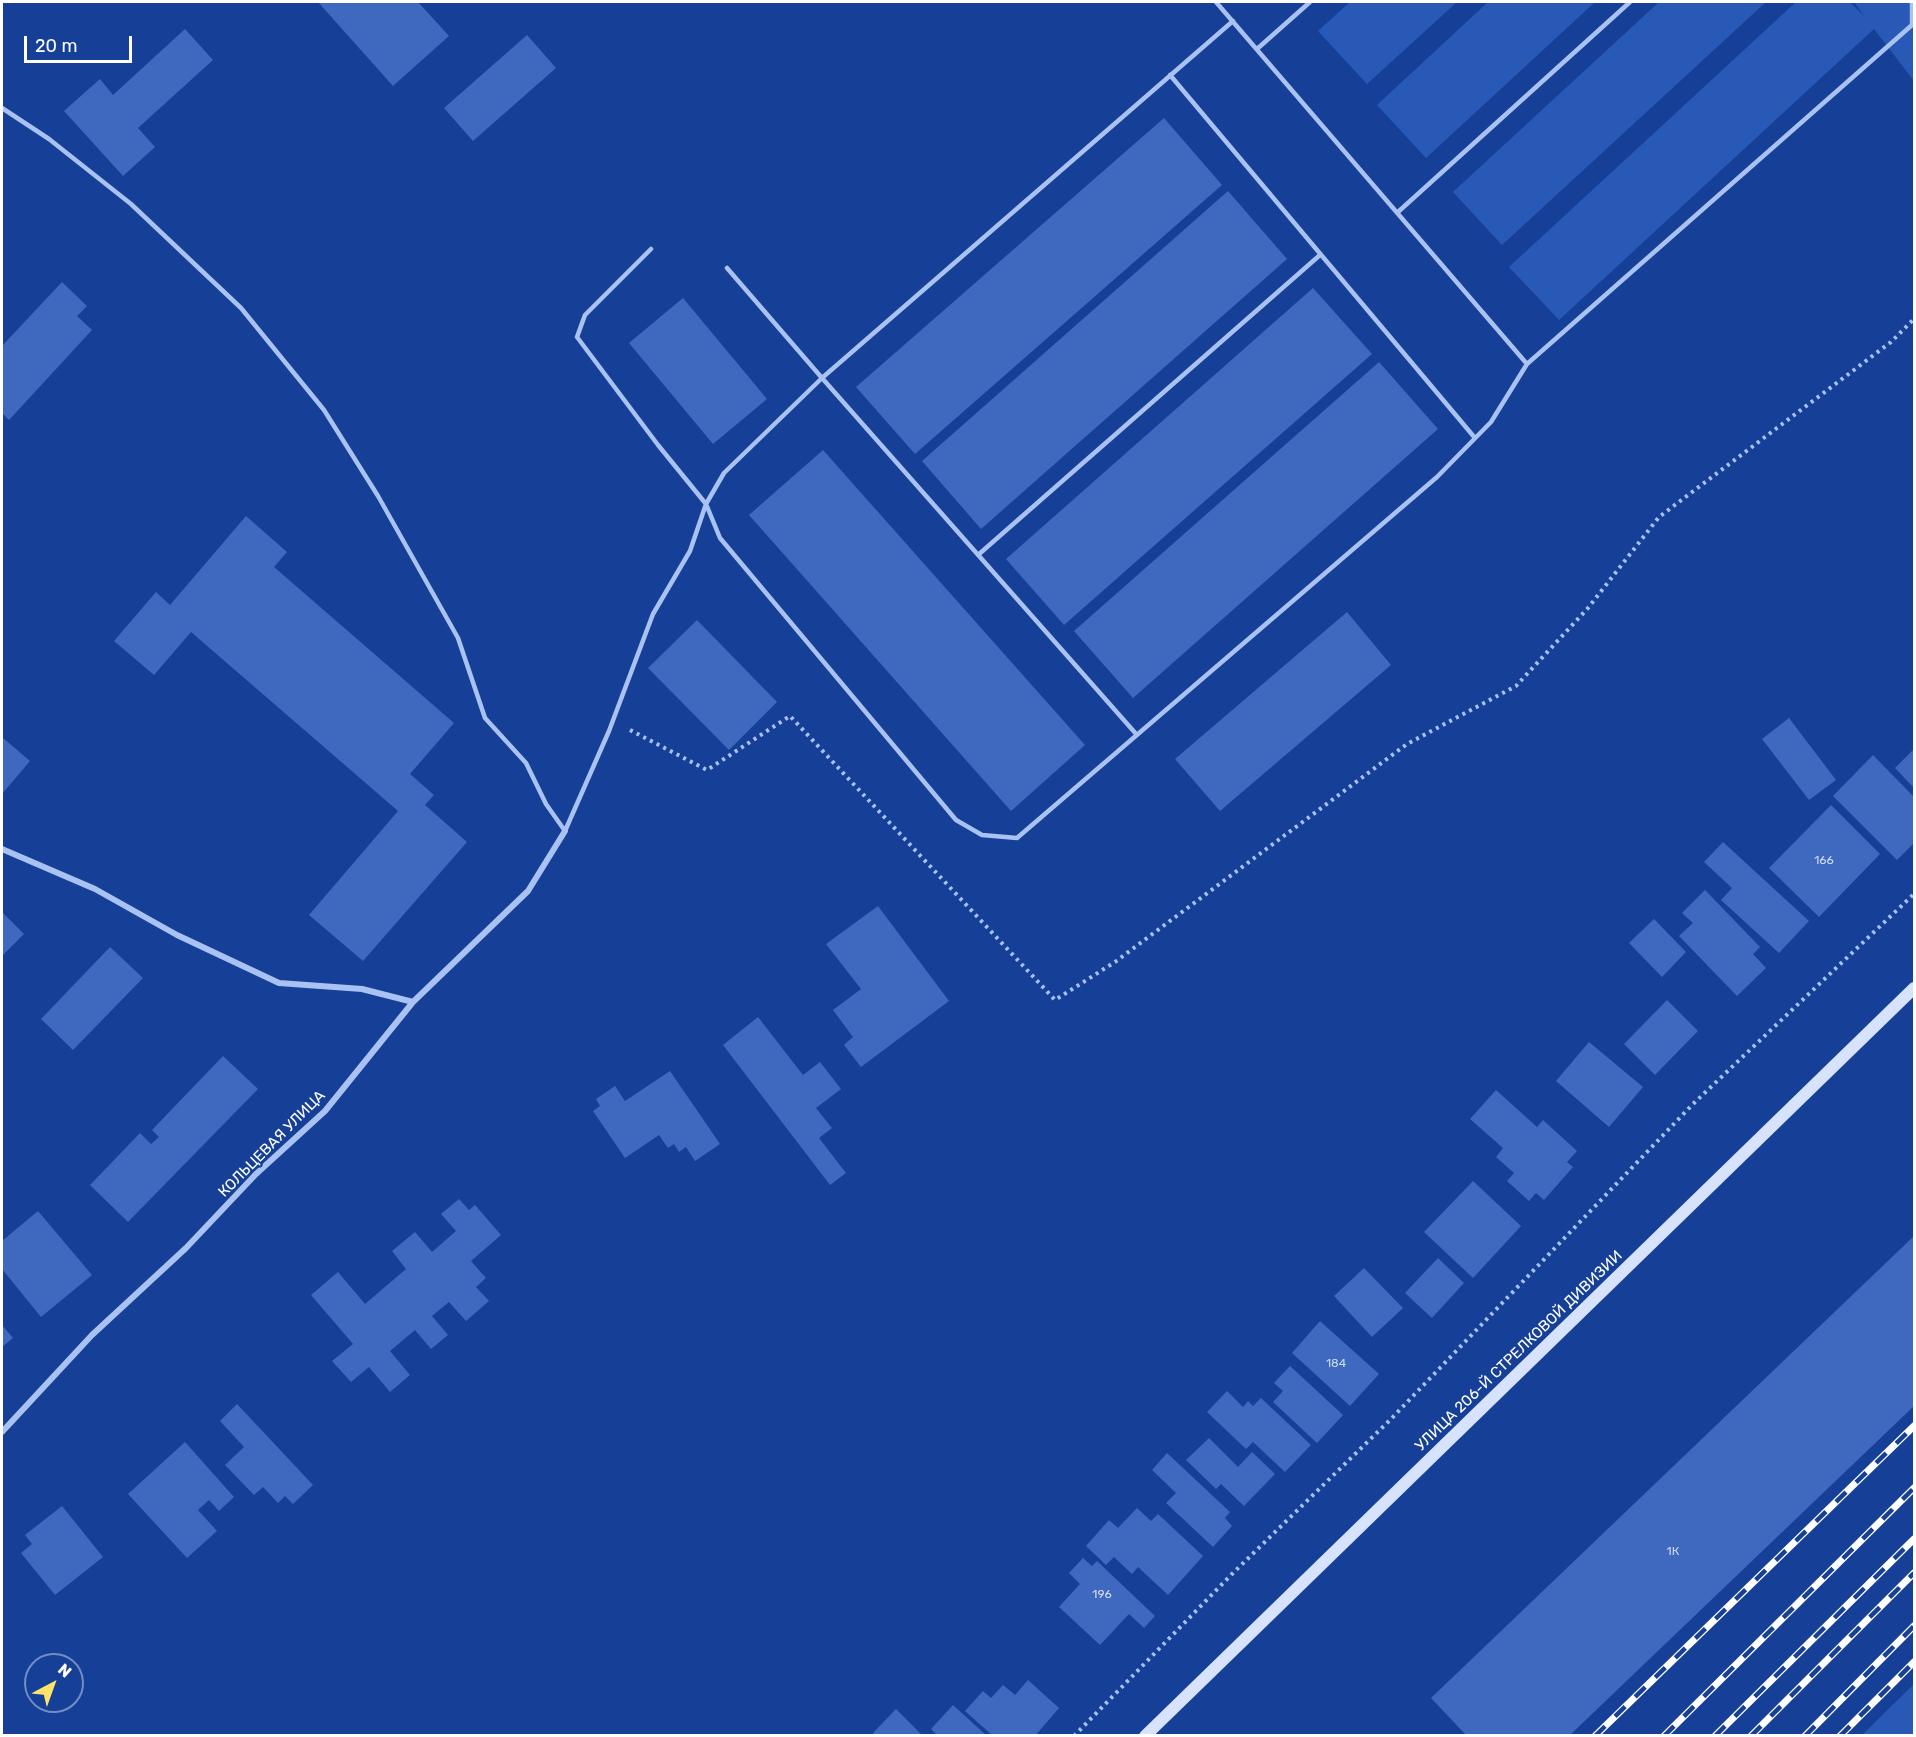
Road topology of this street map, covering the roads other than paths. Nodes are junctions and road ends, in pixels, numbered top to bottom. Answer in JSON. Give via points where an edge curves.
{"nodes":[{"id":1,"x":1216,"y":2,"type":"edge"},
{"id":2,"x":1310,"y":2,"type":"edge"},
{"id":3,"x":1630,"y":2,"type":"edge"},
{"id":4,"x":1912,"y":2,"type":"edge"},
{"id":5,"x":1233,"y":21,"type":"junction"},
{"id":6,"x":1257,"y":49,"type":"junction"},
{"id":7,"x":1170,"y":75,"type":"junction"},
{"id":8,"x":2,"y":108,"type":"edge"},
{"id":9,"x":1398,"y":212,"type":"junction"},
{"id":10,"x":651,"y":249,"type":"dead end"},
{"id":11,"x":1320,"y":255,"type":"junction"},
{"id":12,"x":727,"y":268,"type":"dead end"},
{"id":13,"x":1527,"y":364,"type":"junction"},
{"id":14,"x":822,"y":378,"type":"junction"},
{"id":15,"x":1475,"y":438,"type":"junction"},
{"id":16,"x":705,"y":504,"type":"junction"},
{"id":17,"x":978,"y":555,"type":"junction"},
{"id":18,"x":1137,"y":735,"type":"junction"},
{"id":19,"x":565,"y":831,"type":"junction"},
{"id":20,"x":2,"y":849,"type":"edge"},
{"id":21,"x":1914,"y":988,"type":"edge"},
{"id":22,"x":413,"y":1002,"type":"junction"},
{"id":23,"x":2,"y":1432,"type":"edge"},
{"id":24,"x":1145,"y":1736,"type":"edge"}],
"edges":[{"from":1,"to":5,"type":"lane"},
{"from":2,"to":6,"type":"lane"},
{"from":3,"to":9,"type":"lane"},
{"from":4,"to":13,"type":"lane","via":[[1912,25]]},
{"from":5,"to":6,"type":"lane"},
{"from":5,"to":7,"type":"lane"},
{"from":6,"to":9,"type":"lane"},
{"from":7,"to":11,"type":"lane"},
{"from":7,"to":14,"type":"lane"},
{"from":8,"to":19,"type":"lane","via":[[49,139],[131,204],[241,308],[324,410],[458,638],[485,718],[526,763],[546,804]]},
{"from":9,"to":13,"type":"lane"},
{"from":10,"to":16,"type":"lane","via":[[585,315],[577,337]]},
{"from":11,"to":15,"type":"lane"},
{"from":11,"to":17,"type":"lane"},
{"from":12,"to":14,"type":"lane"},
{"from":13,"to":15,"type":"lane","via":[[1491,422]]},
{"from":14,"to":16,"type":"lane","via":[[724,473]]},
{"from":14,"to":17,"type":"lane"},
{"from":15,"to":18,"type":"lane","via":[[1437,477]]},
{"from":16,"to":18,"type":"lane","via":[[720,538],[956,820],[982,836],[1017,838]]},
{"from":16,"to":19,"type":"lane","via":[[690,551],[653,614],[613,721]]},
{"from":17,"to":18,"type":"lane"},
{"from":19,"to":22,"type":"street","name":"КОЛЬЦЕВАЯ УЛИЦА","via":[[528,891]]},
{"from":20,"to":22,"type":"street","via":[[95,889],[177,935],[279,982],[362,989]]},
{"from":21,"to":24,"type":"main road","name":"УЛИЦА 206-Й СТРЕЛКОВОЙ ДИВИЗИИ"},
{"from":22,"to":23,"type":"street","name":"КОЛЬЦЕВАЯ УЛИЦА","via":[[324,1110],[92,1335]]}]}
